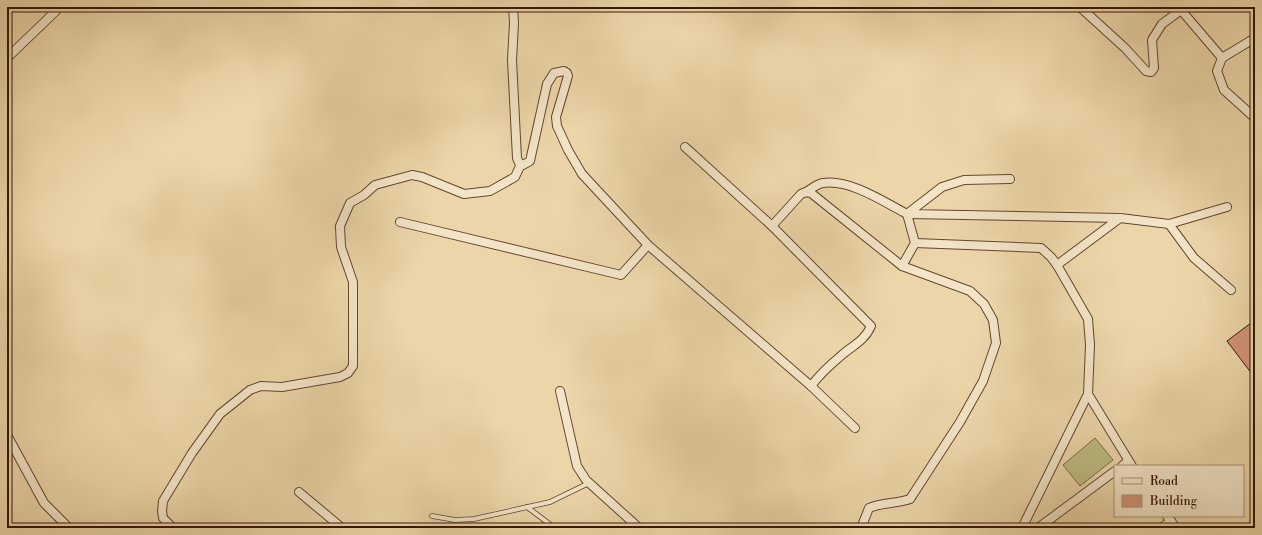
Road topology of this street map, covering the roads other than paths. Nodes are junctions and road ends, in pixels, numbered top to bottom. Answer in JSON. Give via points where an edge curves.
{"nodes":[{"id":1,"x":60,"y":7,"type":"edge"},
{"id":2,"x":513,"y":7,"type":"edge"},
{"id":3,"x":1080,"y":7,"type":"edge"},
{"id":4,"x":1183,"y":9,"type":"edge"},
{"id":5,"x":1255,"y":38,"type":"edge"},
{"id":6,"x":7,"y":58,"type":"edge"},
{"id":7,"x":1222,"y":58,"type":"junction"},
{"id":8,"x":1255,"y":118,"type":"edge"},
{"id":9,"x":685,"y":147,"type":"dead end"},
{"id":10,"x":521,"y":164,"type":"junction"},
{"id":11,"x":1010,"y":179,"type":"dead end"},
{"id":12,"x":806,"y":192,"type":"junction"},
{"id":13,"x":1227,"y":207,"type":"dead end"},
{"id":14,"x":907,"y":214,"type":"junction"},
{"id":15,"x":1120,"y":218,"type":"junction"},
{"id":16,"x":400,"y":222,"type":"dead end"},
{"id":17,"x":1169,"y":224,"type":"junction"},
{"id":18,"x":772,"y":226,"type":"junction"},
{"id":19,"x":915,"y":243,"type":"junction"},
{"id":20,"x":648,"y":245,"type":"junction"},
{"id":21,"x":1057,"y":265,"type":"junction"},
{"id":22,"x":902,"y":266,"type":"junction"},
{"id":23,"x":1231,"y":290,"type":"dead end"},
{"id":24,"x":811,"y":386,"type":"junction"},
{"id":25,"x":560,"y":391,"type":"dead end"},
{"id":26,"x":1088,"y":394,"type":"junction"},
{"id":27,"x":855,"y":428,"type":"dead end"},
{"id":28,"x":7,"y":435,"type":"edge"},
{"id":29,"x":1127,"y":464,"type":"edge"},
{"id":30,"x":1114,"y":472,"type":"edge"},
{"id":31,"x":590,"y":483,"type":"junction"},
{"id":32,"x":299,"y":492,"type":"dead end"},
{"id":33,"x":527,"y":507,"type":"junction"},
{"id":34,"x":432,"y":516,"type":"dead end"},
{"id":35,"x":1172,"y":522,"type":"edge"},
{"id":36,"x":68,"y":528,"type":"edge"},
{"id":37,"x":173,"y":528,"type":"edge"},
{"id":38,"x":342,"y":528,"type":"edge"},
{"id":39,"x":555,"y":528,"type":"edge"},
{"id":40,"x":639,"y":528,"type":"edge"},
{"id":41,"x":861,"y":528,"type":"edge"},
{"id":42,"x":1022,"y":528,"type":"edge"},
{"id":43,"x":1038,"y":528,"type":"edge"},
{"id":44,"x":1161,"y":528,"type":"edge"}],
"edges":[{"from":1,"to":6,"type":"street"},
{"from":2,"to":10,"type":"street","via":[[512,60],[517,158]]},
{"from":3,"to":4,"type":"street","via":[[1146,71],[1151,72],[1154,68],[1152,40],[1162,24]]},
{"from":4,"to":7,"type":"street"},
{"from":5,"to":7,"type":"street"},
{"from":7,"to":8,"type":"street","via":[[1217,72],[1224,90]]},
{"from":9,"to":18,"type":"street"},
{"from":10,"to":20,"type":"street","via":[[529,163],[532,158],[547,84],[554,73],[564,71],[568,76],[556,117],[557,126],[568,150],[582,174]]},
{"from":10,"to":37,"type":"street","via":[[515,177],[485,192],[464,194],[412,175],[375,185],[350,203],[340,226],[341,247],[353,282],[354,366],[340,377],[282,387],[261,386],[250,390],[220,414],[192,453],[163,501],[163,518]]},
{"from":11,"to":14,"type":"street","via":[[964,180],[942,188]]},
{"from":12,"to":14,"type":"street","via":[[822,183],[835,183],[858,189]]},
{"from":12,"to":18,"type":"street","via":[[801,194]]},
{"from":12,"to":22,"type":"street"},
{"from":13,"to":17,"type":"street"},
{"from":14,"to":15,"type":"street"},
{"from":14,"to":19,"type":"street"},
{"from":15,"to":17,"type":"street"},
{"from":15,"to":21,"type":"street"},
{"from":16,"to":20,"type":"street","via":[[621,275]]},
{"from":17,"to":23,"type":"street","via":[[1194,258]]},
{"from":18,"to":24,"type":"street","via":[[871,326],[860,342],[828,368]]},
{"from":19,"to":21,"type":"street","via":[[1041,248]]},
{"from":19,"to":22,"type":"street"},
{"from":20,"to":24,"type":"street"},
{"from":21,"to":26,"type":"street","via":[[1088,319]]},
{"from":22,"to":41,"type":"street","via":[[970,291],[984,304],[993,320],[996,343],[983,381],[960,422],[910,499],[899,503],[880,503],[869,508]]},
{"from":24,"to":27,"type":"street"},
{"from":25,"to":31,"type":"street","via":[[577,466]]},
{"from":26,"to":29,"type":"street"},
{"from":26,"to":42,"type":"street"},
{"from":28,"to":36,"type":"street","via":[[44,503]]},
{"from":30,"to":43,"type":"street"},
{"from":31,"to":33,"type":"lane","via":[[550,502]]},
{"from":31,"to":40,"type":"street"},
{"from":32,"to":38,"type":"street"},
{"from":33,"to":34,"type":"lane","via":[[465,520]]},
{"from":33,"to":39,"type":"lane"},
{"from":35,"to":44,"type":"street"}]}
